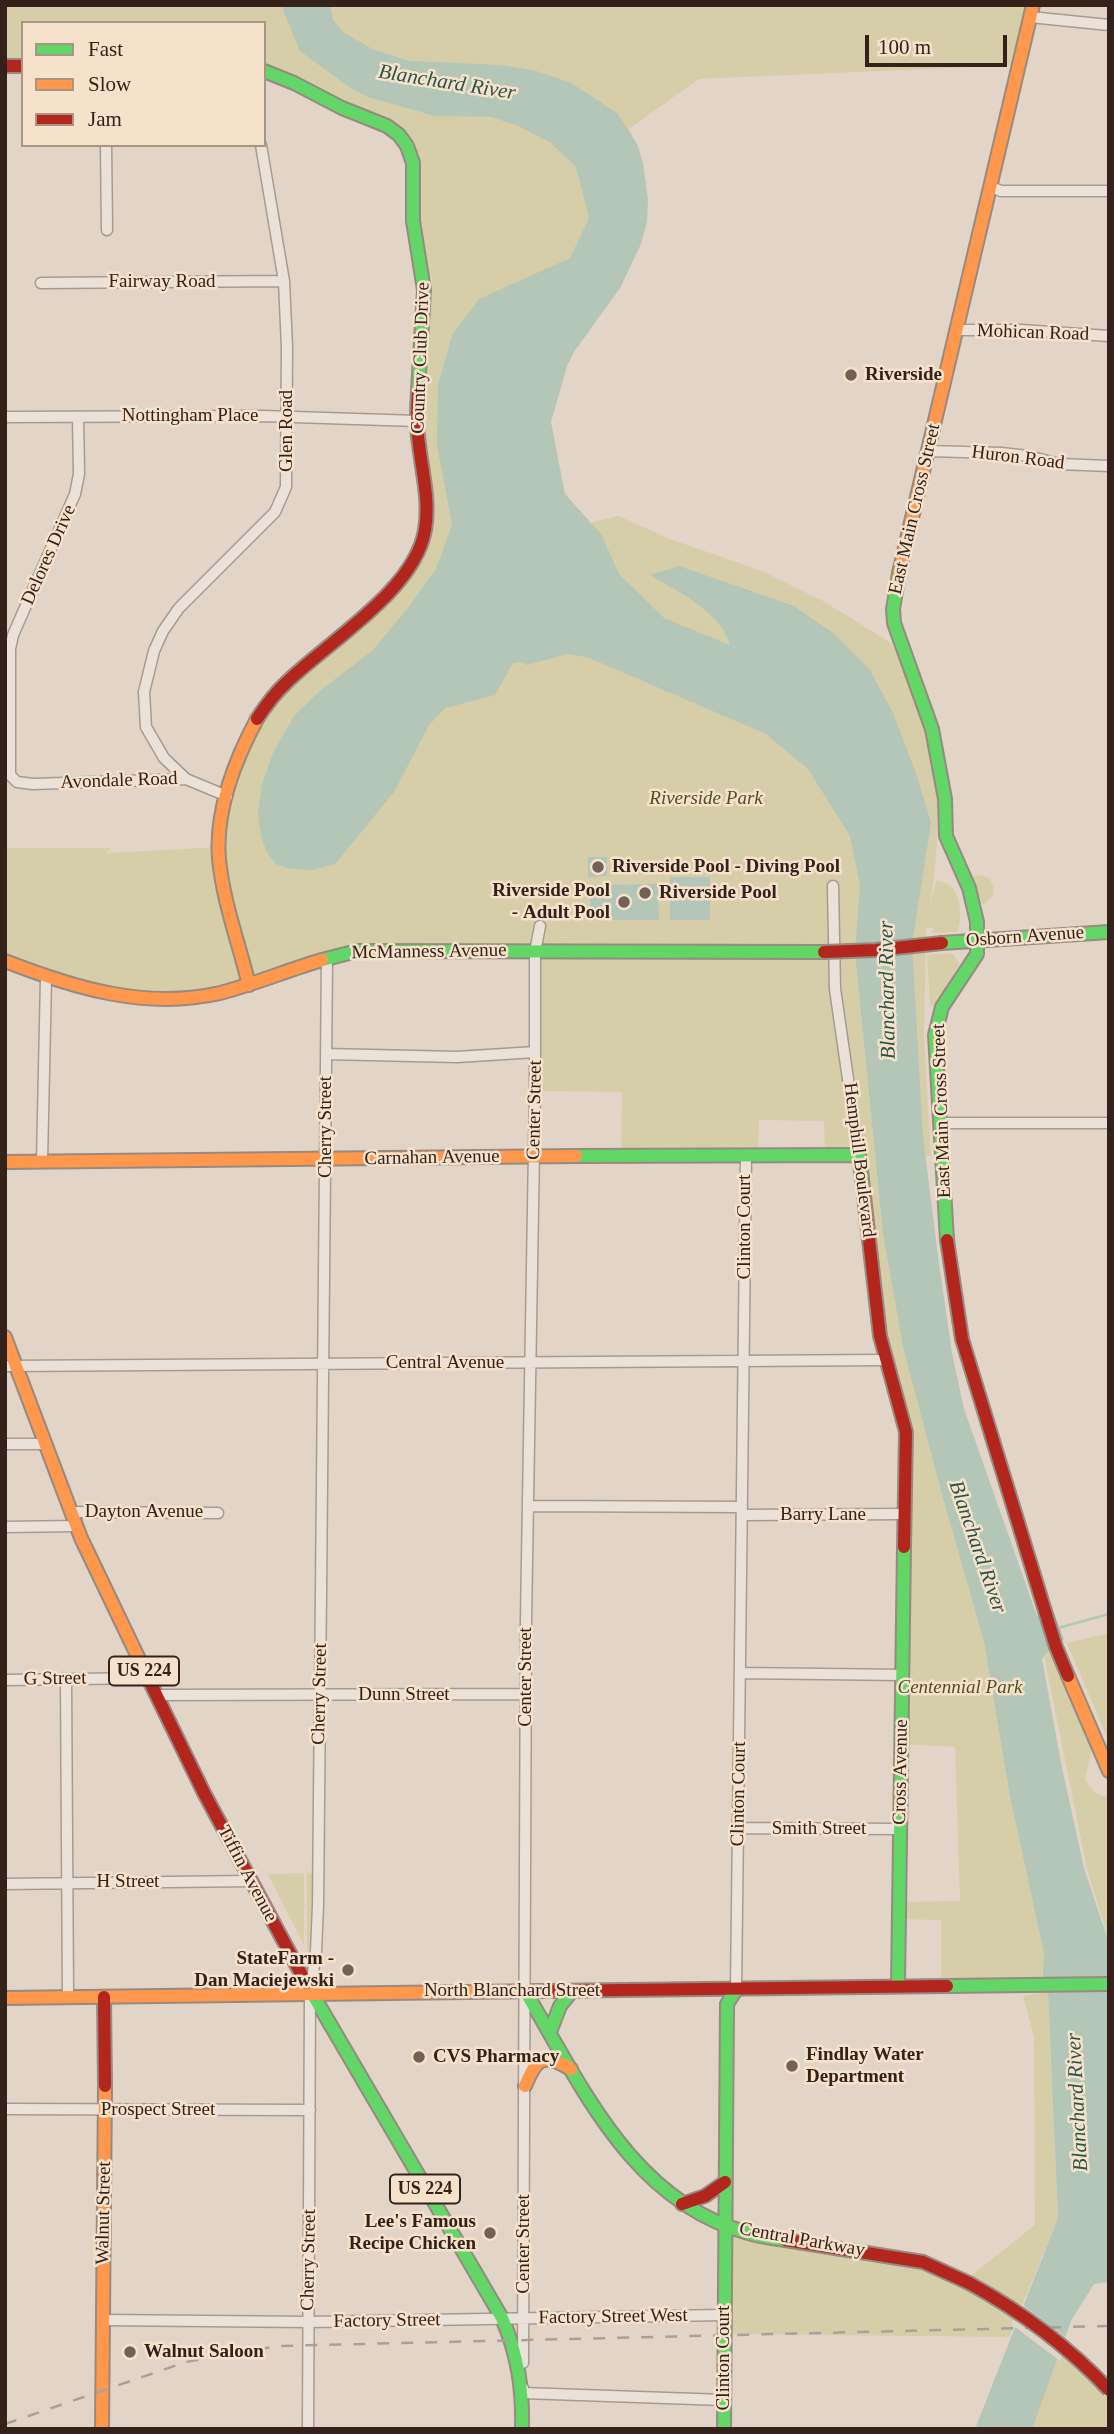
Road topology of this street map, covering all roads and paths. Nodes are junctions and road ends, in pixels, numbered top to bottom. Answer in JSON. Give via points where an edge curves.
{"nodes":[{"id":1,"x":1032,"y":11,"type":"edge"},
{"id":2,"x":1109,"y":25,"type":"edge"},
{"id":3,"x":266,"y":72,"type":"edge"},
{"id":4,"x":106,"y":147,"type":"edge"},
{"id":5,"x":261,"y":147,"type":"edge"},
{"id":6,"x":992,"y":187,"type":"junction"},
{"id":7,"x":1109,"y":191,"type":"edge"},
{"id":8,"x":107,"y":230,"type":"dead end"},
{"id":9,"x":284,"y":281,"type":"junction"},
{"id":10,"x":40,"y":283,"type":"dead end"},
{"id":11,"x":957,"y":330,"type":"junction"},
{"id":12,"x":1109,"y":335,"type":"edge"},
{"id":13,"x":5,"y":417,"type":"edge"},
{"id":14,"x":78,"y":417,"type":"junction"},
{"id":15,"x":286,"y":417,"type":"junction"},
{"id":16,"x":417,"y":421,"type":"junction"},
{"id":17,"x":927,"y":451,"type":"junction"},
{"id":18,"x":1109,"y":466,"type":"edge"},
{"id":19,"x":10,"y":775,"type":"joint"},
{"id":20,"x":186,"y":779,"type":"junction"},
{"id":21,"x":227,"y":796,"type":"junction"},
{"id":22,"x":833,"y":886,"type":"dead end"},
{"id":23,"x":540,"y":926,"type":"dead end"},
{"id":24,"x":1109,"y":932,"type":"edge"},
{"id":25,"x":977,"y":940,"type":"junction"},
{"id":26,"x":536,"y":951,"type":"junction"},
{"id":27,"x":824,"y":951,"type":"joint"},
{"id":28,"x":327,"y":958,"type":"junction"},
{"id":29,"x":5,"y":961,"type":"edge"},
{"id":30,"x":46,"y":978,"type":"junction"},
{"id":31,"x":248,"y":985,"type":"junction"},
{"id":32,"x":535,"y":1052,"type":"junction"},
{"id":33,"x":327,"y":1054,"type":"junction"},
{"id":34,"x":940,"y":1123,"type":"junction"},
{"id":35,"x":1109,"y":1123,"type":"edge"},
{"id":36,"x":859,"y":1155,"type":"junction"},
{"id":37,"x":746,"y":1156,"type":"junction"},
{"id":38,"x":534,"y":1157,"type":"junction"},
{"id":39,"x":326,"y":1160,"type":"junction"},
{"id":40,"x":5,"y":1161,"type":"edge"},
{"id":41,"x":42,"y":1161,"type":"junction"},
{"id":42,"x":5,"y":1337,"type":"edge"},
{"id":43,"x":745,"y":1360,"type":"junction"},
{"id":44,"x":885,"y":1360,"type":"junction"},
{"id":45,"x":531,"y":1362,"type":"junction"},
{"id":46,"x":324,"y":1364,"type":"junction"},
{"id":47,"x":10,"y":1366,"type":"edge"},
{"id":48,"x":906,"y":1432,"type":"joint"},
{"id":49,"x":5,"y":1444,"type":"edge"},
{"id":50,"x":45,"y":1444,"type":"junction"},
{"id":51,"x":528,"y":1506,"type":"junction"},
{"id":52,"x":742,"y":1511,"type":"junction"},
{"id":53,"x":71,"y":1512,"type":"junction"},
{"id":54,"x":218,"y":1513,"type":"dead end"},
{"id":55,"x":904,"y":1514,"type":"junction"},
{"id":56,"x":76,"y":1526,"type":"junction"},
{"id":57,"x":5,"y":1527,"type":"edge"},
{"id":58,"x":740,"y":1673,"type":"junction"},
{"id":59,"x":903,"y":1675,"type":"junction"},
{"id":60,"x":148,"y":1678,"type":"junction"},
{"id":61,"x":66,"y":1679,"type":"junction"},
{"id":62,"x":5,"y":1680,"type":"edge"},
{"id":63,"x":320,"y":1694,"type":"junction"},
{"id":64,"x":526,"y":1694,"type":"junction"},
{"id":65,"x":156,"y":1695,"type":"junction"},
{"id":66,"x":1109,"y":1770,"type":"edge"},
{"id":67,"x":738,"y":1828,"type":"junction"},
{"id":68,"x":900,"y":1829,"type":"junction"},
{"id":69,"x":251,"y":1881,"type":"junction"},
{"id":70,"x":68,"y":1882,"type":"junction"},
{"id":71,"x":5,"y":1884,"type":"edge"},
{"id":72,"x":1109,"y":1984,"type":"edge"},
{"id":73,"x":898,"y":1985,"type":"junction"},
{"id":74,"x":736,"y":1990,"type":"junction"},
{"id":75,"x":525,"y":1991,"type":"junction"},
{"id":76,"x":572,"y":1991,"type":"junction"},
{"id":77,"x":310,"y":1993,"type":"junction"},
{"id":78,"x":104,"y":1997,"type":"junction"},
{"id":79,"x":5,"y":1998,"type":"edge"},
{"id":80,"x":68,"y":1998,"type":"junction"},
{"id":81,"x":550,"y":2032,"type":"junction"},
{"id":82,"x":572,"y":2069,"type":"junction"},
{"id":83,"x":525,"y":2086,"type":"junction"},
{"id":84,"x":5,"y":2109,"type":"edge"},
{"id":85,"x":105,"y":2109,"type":"junction"},
{"id":86,"x":310,"y":2110,"type":"junction"},
{"id":87,"x":725,"y":2182,"type":"junction"},
{"id":88,"x":682,"y":2204,"type":"junction"},
{"id":89,"x":725,"y":2225,"type":"junction"},
{"id":90,"x":724,"y":2315,"type":"junction"},
{"id":91,"x":502,"y":2318,"type":"junction"},
{"id":92,"x":524,"y":2319,"type":"junction"},
{"id":93,"x":103,"y":2320,"type":"junction"},
{"id":94,"x":308,"y":2322,"type":"junction"},
{"id":95,"x":1109,"y":2390,"type":"edge"},
{"id":96,"x":523,"y":2393,"type":"junction"},
{"id":97,"x":724,"y":2400,"type":"junction"},
{"id":98,"x":102,"y":2429,"type":"edge"},
{"id":99,"x":307,"y":2429,"type":"edge"},
{"id":100,"x":522,"y":2429,"type":"edge"},
{"id":101,"x":724,"y":2429,"type":"edge"}],
"edges":[{"from":1,"to":2,"type":"street"},
{"from":1,"to":6,"type":"main road","name":"East Main Cross Street"},
{"from":3,"to":16,"type":"main road","name":"Country Club Drive","via":[[392,129],[410,152],[413,224],[424,287]]},
{"from":4,"to":8,"type":"street"},
{"from":5,"to":9,"type":"street","name":"Glen Road"},
{"from":6,"to":7,"type":"street","via":[[1001,191]]},
{"from":6,"to":11,"type":"main road","name":"East Main Cross Street"},
{"from":9,"to":10,"type":"street","name":"Fairway Road"},
{"from":9,"to":15,"type":"street","name":"Glen Road"},
{"from":11,"to":12,"type":"street","name":"Mohican Road"},
{"from":11,"to":17,"type":"main road","name":"East Main Cross Street"},
{"from":13,"to":14,"type":"street","name":"Nottingham Place"},
{"from":14,"to":15,"type":"street","name":"Nottingham Place"},
{"from":14,"to":19,"type":"street","name":"Delores Drive","via":[[75,494],[10,649]]},
{"from":15,"to":16,"type":"street","name":"Nottingham Place"},
{"from":15,"to":20,"type":"street","name":"Glen Road","via":[[287,480],[279,506],[179,608],[163,631],[150,664],[144,692],[146,727],[164,758]]},
{"from":16,"to":21,"type":"main road","name":"Country Club Drive","via":[[427,508],[417,552],[369,612],[288,680],[265,706],[253,725]]},
{"from":17,"to":18,"type":"street","name":"Huron Road","via":[[1001,453],[1059,464]]},
{"from":17,"to":25,"type":"main road","name":"East Main Cross Street","via":[[896,583],[894,623],[932,729],[945,799],[946,836],[973,900]]},
{"from":19,"to":20,"type":"street","name":"Avondale Road","via":[[17,782],[33,784]]},
{"from":20,"to":21,"type":"street","name":"Avondale Road"},
{"from":21,"to":31,"type":"main road","name":"Country Club Drive","via":[[219,858]]},
{"from":22,"to":36,"type":"street","name":"Hemphill Boulevard","via":[[835,989]]},
{"from":23,"to":26,"type":"street","name":"Center Street"},
{"from":24,"to":25,"type":"main road","name":"Osborn Avenue"},
{"from":25,"to":27,"type":"main road","name":"Osborn Avenue","bridge":true},
{"from":25,"to":34,"type":"main road","name":"East Main Cross Street","via":[[974,960],[938,1015]]},
{"from":26,"to":27,"type":"main road","name":"McManness Avenue"},
{"from":26,"to":28,"type":"main road","name":"McManness Avenue","via":[[357,951]]},
{"from":26,"to":32,"type":"street","name":"Center Street"},
{"from":28,"to":31,"type":"main road","name":"McManness Avenue"},
{"from":28,"to":33,"type":"street","name":"Cherry Street"},
{"from":29,"to":30,"type":"main road","name":"McManness Avenue"},
{"from":30,"to":31,"type":"main road","name":"McManness Avenue","via":[[90,992],[147,999],[204,996]]},
{"from":30,"to":41,"type":"street"},
{"from":32,"to":33,"type":"street","via":[[457,1057]]},
{"from":32,"to":38,"type":"street","name":"Center Street"},
{"from":33,"to":39,"type":"street","name":"Cherry Street"},
{"from":34,"to":35,"type":"street"},
{"from":34,"to":66,"type":"main road","name":"East Main Cross Street","via":[[947,1241],[962,1339],[1044,1612]]},
{"from":36,"to":37,"type":"main road","name":"Carnahan Avenue"},
{"from":36,"to":44,"type":"main road","name":"Hemphill Boulevard"},
{"from":37,"to":38,"type":"main road","name":"Carnahan Avenue"},
{"from":37,"to":43,"type":"street","name":"Clinton Court"},
{"from":38,"to":39,"type":"main road","name":"Carnahan Avenue"},
{"from":38,"to":45,"type":"street","name":"Center Street"},
{"from":39,"to":41,"type":"main road","name":"Carnahan Avenue"},
{"from":39,"to":46,"type":"street","name":"Cherry Street"},
{"from":40,"to":41,"type":"main road","name":"Carnahan Avenue"},
{"from":42,"to":47,"type":"main road","name":"Tiffin Avenue","number":"US 224"},
{"from":43,"to":44,"type":"street","name":"Central Avenue"},
{"from":43,"to":45,"type":"street","name":"Central Avenue"},
{"from":43,"to":52,"type":"street","name":"Clinton Court"},
{"from":44,"to":48,"type":"main road","name":"Hemphill Boulevard"},
{"from":45,"to":46,"type":"street","name":"Central Avenue"},
{"from":45,"to":51,"type":"street","name":"Center Street"},
{"from":46,"to":47,"type":"street","name":"Central Avenue"},
{"from":46,"to":63,"type":"street","name":"Cherry Street"},
{"from":47,"to":50,"type":"main road","name":"Tiffin Avenue","number":"US 224"},
{"from":48,"to":55,"type":"main road","name":"Cross Avenue"},
{"from":49,"to":50,"type":"street"},
{"from":50,"to":53,"type":"main road","name":"Tiffin Avenue","number":"US 224"},
{"from":51,"to":52,"type":"street","name":"Barry Lane"},
{"from":51,"to":64,"type":"street","name":"Center Street"},
{"from":52,"to":55,"type":"street","name":"Barry Lane"},
{"from":52,"to":58,"type":"street","name":"Clinton Court"},
{"from":53,"to":54,"type":"street","name":"Dayton Avenue"},
{"from":53,"to":56,"type":"main road","name":"Tiffin Avenue","number":"US 224"},
{"from":55,"to":59,"type":"main road","name":"Cross Avenue"},
{"from":56,"to":57,"type":"street","name":"Dayton Avenue"},
{"from":56,"to":60,"type":"main road","name":"Tiffin Avenue","number":"US 224"},
{"from":58,"to":59,"type":"street"},
{"from":58,"to":67,"type":"street","name":"Clinton Court"},
{"from":59,"to":68,"type":"main road","name":"Cross Avenue"},
{"from":60,"to":61,"type":"street","name":"G Street"},
{"from":60,"to":65,"type":"main road","name":"Tiffin Avenue","number":"US 224"},
{"from":61,"to":62,"type":"street","name":"G Street"},
{"from":61,"to":70,"type":"street"},
{"from":63,"to":64,"type":"street","name":"Dunn Street"},
{"from":63,"to":65,"type":"street","name":"Dunn Street"},
{"from":63,"to":77,"type":"street","name":"Cherry Street","via":[[317,1929]]},
{"from":64,"to":75,"type":"street","name":"Center Street"},
{"from":65,"to":69,"type":"main road","name":"Tiffin Avenue","number":"US 224"},
{"from":67,"to":68,"type":"street","name":"Smith Street"},
{"from":67,"to":74,"type":"street","name":"Clinton Court"},
{"from":68,"to":73,"type":"main road","name":"Cross Avenue"},
{"from":69,"to":70,"type":"street","name":"H Street"},
{"from":69,"to":77,"type":"main road","name":"Tiffin Avenue","number":"US 224"},
{"from":70,"to":71,"type":"street","name":"H Street"},
{"from":70,"to":80,"type":"street"},
{"from":72,"to":73,"type":"main road","name":"North Blanchard Street"},
{"from":73,"to":74,"type":"main road","name":"North Blanchard Street"},
{"from":74,"to":76,"type":"main road","name":"North Blanchard Street"},
{"from":74,"to":87,"type":"main road","name":"Clinton Court","via":[[727,2004]]},
{"from":75,"to":76,"type":"main road","name":"North Blanchard Street"},
{"from":75,"to":77,"type":"main road","name":"North Blanchard Street"},
{"from":75,"to":81,"type":"main road","name":"Central Parkway"},
{"from":75,"to":83,"type":"street","name":"Center Street"},
{"from":76,"to":81,"type":"main road"},
{"from":77,"to":78,"type":"main road","name":"North Blanchard Street"},
{"from":77,"to":86,"type":"street","name":"Cherry Street"},
{"from":77,"to":91,"type":"main road","name":"Tiffin Avenue","number":"US 224"},
{"from":78,"to":80,"type":"main road","name":"North Blanchard Street"},
{"from":78,"to":85,"type":"main road","name":"Walnut Street"},
{"from":79,"to":80,"type":"main road","name":"North Blanchard Street"},
{"from":81,"to":82,"type":"main road","name":"Central Parkway"},
{"from":82,"to":83,"type":"main road","via":[[554,2059],[543,2059],[533,2067]]},
{"from":82,"to":88,"type":"main road","name":"Central Parkway","via":[[623,2151]]},
{"from":83,"to":92,"type":"street","name":"Center Street"},
{"from":84,"to":85,"type":"street","name":"Prospect Street"},
{"from":85,"to":86,"type":"street","name":"Prospect Street"},
{"from":85,"to":93,"type":"main road","name":"Walnut Street"},
{"from":86,"to":94,"type":"street","name":"Cherry Street"},
{"from":87,"to":88,"type":"main road","via":[[701,2200]]},
{"from":87,"to":89,"type":"main road","name":"Clinton Court"},
{"from":88,"to":89,"type":"main road","name":"Central Parkway"},
{"from":89,"to":90,"type":"main road","name":"Clinton Court"},
{"from":89,"to":95,"type":"main road","name":"Central Parkway","bridge":true,"via":[[777,2239],[923,2262],[1007,2303],[1063,2344]]},
{"from":90,"to":92,"type":"street","name":"Factory Street West"},
{"from":90,"to":97,"type":"main road","name":"Clinton Court"},
{"from":91,"to":92,"type":"street","name":"Factory Street West"},
{"from":91,"to":94,"type":"street","name":"Factory Street"},
{"from":91,"to":96,"type":"main road","name":"Tiffin Avenue","number":"US 224","via":[[518,2356]]},
{"from":92,"to":96,"type":"street","name":"Center Street"},
{"from":93,"to":94,"type":"street","name":"Factory Street"},
{"from":93,"to":98,"type":"main road","name":"Walnut Street"},
{"from":94,"to":99,"type":"street","name":"Cherry Street"},
{"from":96,"to":97,"type":"street"},
{"from":96,"to":100,"type":"main road","name":"Center Street","number":"US 224"},
{"from":97,"to":101,"type":"main road","name":"Clinton Court"}]}
